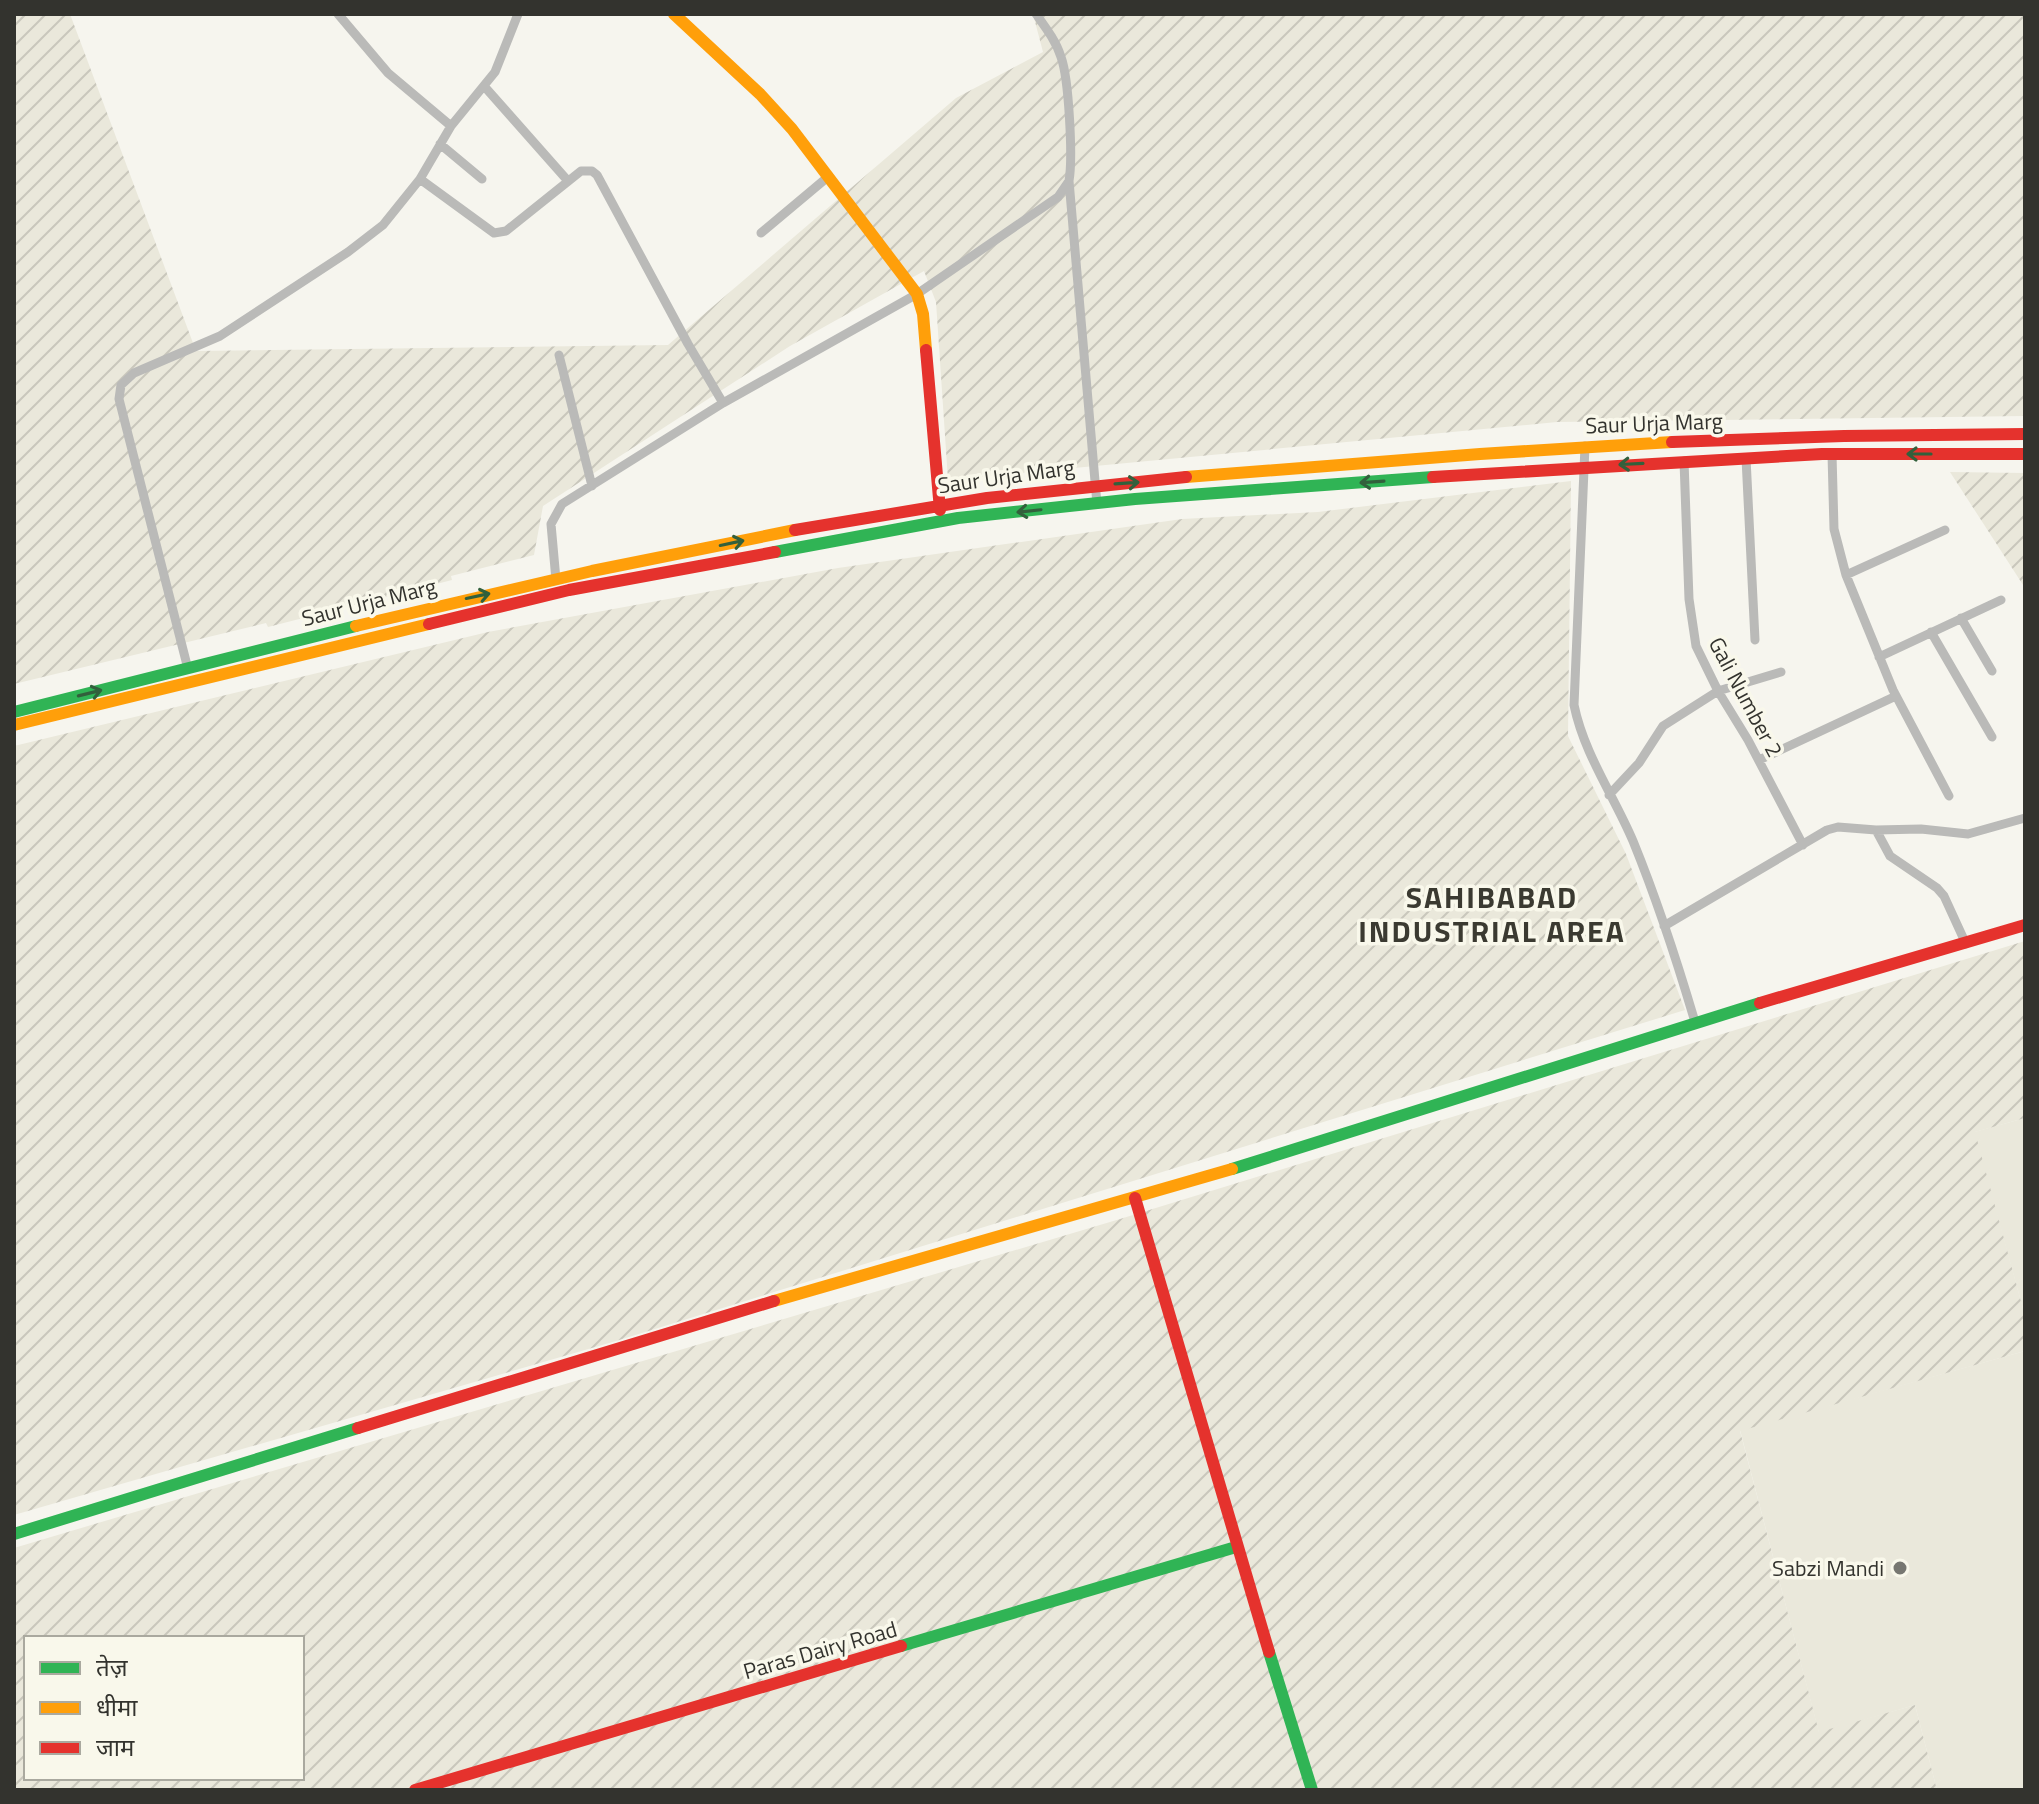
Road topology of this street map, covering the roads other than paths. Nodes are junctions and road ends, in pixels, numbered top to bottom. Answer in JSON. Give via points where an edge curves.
{"nodes":[{"id":1,"x":338,"y":14,"type":"edge"},
{"id":2,"x":518,"y":14,"type":"edge"},
{"id":3,"x":674,"y":14,"type":"edge"},
{"id":4,"x":1036,"y":14,"type":"edge"},
{"id":5,"x":484,"y":86,"type":"junction"},
{"id":6,"x":451,"y":126,"type":"junction"},
{"id":7,"x":440,"y":144,"type":"junction"},
{"id":8,"x":829,"y":176,"type":"junction"},
{"id":9,"x":420,"y":179,"type":"junction"},
{"id":10,"x":482,"y":179,"type":"dead end"},
{"id":11,"x":568,"y":181,"type":"junction"},
{"id":12,"x":1069,"y":181,"type":"junction"},
{"id":13,"x":761,"y":233,"type":"dead end"},
{"id":14,"x":917,"y":294,"type":"junction"},
{"id":15,"x":559,"y":355,"type":"dead end"},
{"id":16,"x":723,"y":403,"type":"junction"},
{"id":17,"x":1951,"y":434,"type":"junction"},
{"id":18,"x":2025,"y":434,"type":"edge"},
{"id":19,"x":1585,"y":446,"type":"junction"},
{"id":20,"x":1832,"y":454,"type":"junction"},
{"id":21,"x":1952,"y":454,"type":"junction"},
{"id":22,"x":2025,"y":454,"type":"edge"},
{"id":23,"x":1746,"y":458,"type":"junction"},
{"id":24,"x":1684,"y":461,"type":"junction"},
{"id":25,"x":1584,"y":467,"type":"junction"},
{"id":26,"x":1095,"y":485,"type":"junction"},
{"id":27,"x":592,"y":486,"type":"junction"},
{"id":28,"x":1097,"y":504,"type":"junction"},
{"id":29,"x":940,"y":505,"type":"junction"},
{"id":30,"x":940,"y":521,"type":"junction"},
{"id":31,"x":1945,"y":530,"type":"dead end"},
{"id":32,"x":1846,"y":575,"type":"junction"},
{"id":33,"x":556,"y":580,"type":"junction"},
{"id":34,"x":2001,"y":600,"type":"dead end"},
{"id":35,"x":1961,"y":618,"type":"junction"},
{"id":36,"x":1931,"y":632,"type":"junction"},
{"id":37,"x":1755,"y":640,"type":"dead end"},
{"id":38,"x":1879,"y":657,"type":"junction"},
{"id":39,"x":188,"y":669,"type":"junction"},
{"id":40,"x":1992,"y":671,"type":"dead end"},
{"id":41,"x":1781,"y":672,"type":"dead end"},
{"id":42,"x":1718,"y":691,"type":"junction"},
{"id":43,"x":1896,"y":696,"type":"junction"},
{"id":44,"x":14,"y":712,"type":"edge"},
{"id":45,"x":14,"y":725,"type":"edge"},
{"id":46,"x":1992,"y":737,"type":"dead end"},
{"id":47,"x":1759,"y":760,"type":"junction"},
{"id":48,"x":1609,"y":795,"type":"junction"},
{"id":49,"x":1949,"y":796,"type":"dead end"},
{"id":50,"x":2025,"y":818,"type":"edge"},
{"id":51,"x":1876,"y":830,"type":"junction"},
{"id":52,"x":1803,"y":845,"type":"junction"},
{"id":53,"x":2025,"y":925,"type":"edge"},
{"id":54,"x":1664,"y":926,"type":"junction"},
{"id":55,"x":1966,"y":944,"type":"junction"},
{"id":56,"x":1695,"y":1022,"type":"junction"},
{"id":57,"x":1135,"y":1198,"type":"junction"},
{"id":58,"x":14,"y":1534,"type":"edge"},
{"id":59,"x":1236,"y":1547,"type":"junction"},
{"id":60,"x":415,"y":1790,"type":"edge"},
{"id":61,"x":1312,"y":1790,"type":"edge"}],
"edges":[{"from":1,"to":6,"type":"street","via":[[388,73]]},
{"from":2,"to":5,"type":"street","via":[[500,65]]},
{"from":3,"to":8,"type":"street","via":[[760,94]]},
{"from":4,"to":12,"type":"street","via":[[1056,44],[1066,76]]},
{"from":5,"to":6,"type":"street"},
{"from":5,"to":11,"type":"street"},
{"from":6,"to":7,"type":"street"},
{"from":7,"to":9,"type":"street"},
{"from":7,"to":10,"type":"street"},
{"from":8,"to":13,"type":"street"},
{"from":8,"to":14,"type":"street"},
{"from":9,"to":11,"type":"street","via":[[494,233],[506,231]]},
{"from":9,"to":39,"type":"street","via":[[383,225],[348,252],[220,336],[134,373],[121,385],[119,399]]},
{"from":11,"to":16,"type":"street","via":[[586,170],[597,175]]},
{"from":12,"to":14,"type":"street","via":[[1058,197]]},
{"from":12,"to":26,"type":"street"},
{"from":14,"to":16,"type":"street"},
{"from":14,"to":29,"type":"street"},
{"from":15,"to":27,"type":"street"},
{"from":16,"to":27,"type":"street"},
{"from":17,"to":18,"type":"street","name":"Saur Urja Marg"},
{"from":17,"to":19,"type":"street","name":"Saur Urja Marg"},
{"from":17,"to":21,"type":"street"},
{"from":19,"to":25,"type":"street"},
{"from":26,"to":19,"type":"street","name":"Saur Urja Marg","one_way":true},
{"from":21,"to":20,"type":"street","name":"Saur Urja Marg","one_way":true},
{"from":20,"to":23,"type":"street","name":"Saur Urja Marg"},
{"from":20,"to":32,"type":"street","via":[[1834,529]]},
{"from":21,"to":22,"type":"street","name":"Saur Urja Marg"},
{"from":23,"to":24,"type":"street","name":"Saur Urja Marg"},
{"from":23,"to":37,"type":"street"},
{"from":24,"to":25,"type":"street","name":"Saur Urja Marg","one_way":true},
{"from":24,"to":42,"type":"street","name":"Gali Number 2","via":[[1692,631]]},
{"from":25,"to":28,"type":"street","name":"Saur Urja Marg","one_way":true},
{"from":25,"to":48,"type":"street","via":[[1574,705]]},
{"from":26,"to":28,"type":"street"},
{"from":26,"to":29,"type":"street","name":"Saur Urja Marg"},
{"from":27,"to":33,"type":"street","via":[[562,504],[551,524]]},
{"from":28,"to":30,"type":"street","name":"Saur Urja Marg","one_way":true},
{"from":29,"to":30,"type":"street"},
{"from":33,"to":29,"type":"street","name":"Saur Urja Marg","one_way":true,"via":[[788,530]]},
{"from":30,"to":45,"type":"street","name":"Saur Urja Marg","via":[[569,590]]},
{"from":31,"to":32,"type":"street"},
{"from":32,"to":38,"type":"street"},
{"from":39,"to":33,"type":"street","name":"Saur Urja Marg","one_way":true},
{"from":34,"to":35,"type":"street"},
{"from":35,"to":36,"type":"street"},
{"from":35,"to":40,"type":"street"},
{"from":36,"to":38,"type":"street"},
{"from":36,"to":46,"type":"street"},
{"from":38,"to":43,"type":"street"},
{"from":44,"to":39,"type":"street","name":"Saur Urja Marg","one_way":true},
{"from":41,"to":42,"type":"street"},
{"from":42,"to":47,"type":"street","name":"Gali Number 2"},
{"from":42,"to":48,"type":"street","via":[[1663,726]]},
{"from":43,"to":47,"type":"street"},
{"from":43,"to":49,"type":"street"},
{"from":47,"to":52,"type":"street","name":"Gali Number 2"},
{"from":48,"to":54,"type":"street"},
{"from":50,"to":51,"type":"street","via":[[1968,834]]},
{"from":51,"to":52,"type":"street","via":[[1838,827]]},
{"from":51,"to":55,"type":"street","via":[[1890,856],[1944,896]]},
{"from":52,"to":54,"type":"street"},
{"from":53,"to":55,"type":"street"},
{"from":54,"to":56,"type":"street"},
{"from":55,"to":56,"type":"street"},
{"from":56,"to":57,"type":"street"},
{"from":57,"to":58,"type":"street","via":[[846,1279]]},
{"from":57,"to":59,"type":"street"},
{"from":59,"to":60,"type":"street","name":"Paras Dairy Road"},
{"from":59,"to":61,"type":"street"}]}
